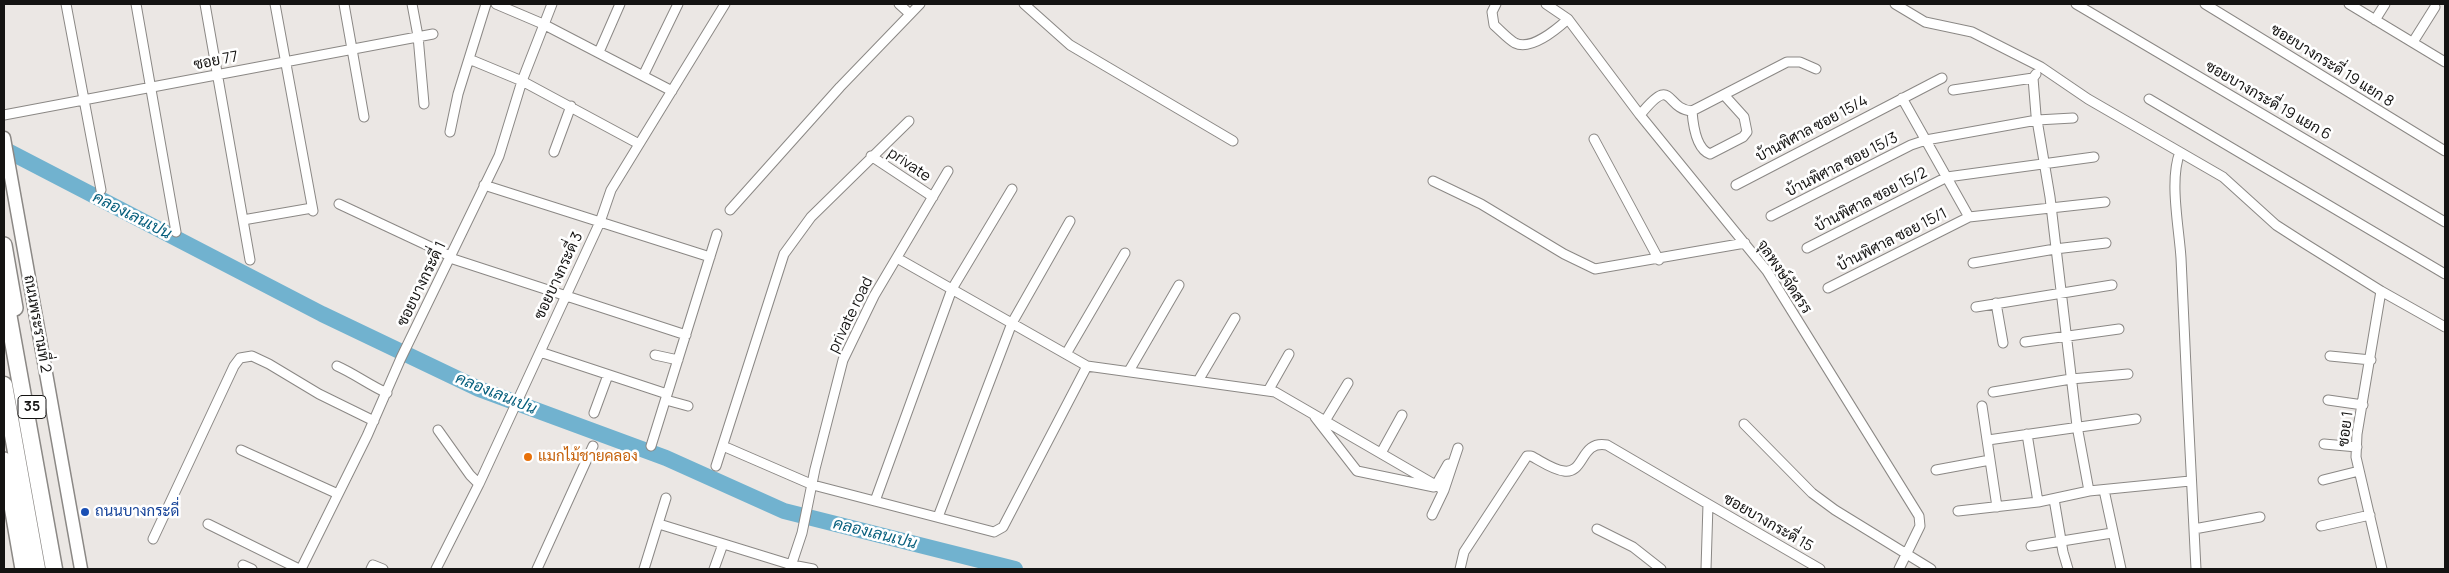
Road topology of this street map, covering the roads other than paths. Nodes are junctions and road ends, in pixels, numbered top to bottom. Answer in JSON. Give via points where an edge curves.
{"nodes":[{"id":1,"x":66,"y":4,"type":"edge"},
{"id":2,"x":136,"y":4,"type":"edge"},
{"id":3,"x":205,"y":4,"type":"edge"},
{"id":4,"x":275,"y":4,"type":"edge"},
{"id":5,"x":344,"y":4,"type":"edge"},
{"id":6,"x":412,"y":4,"type":"edge"},
{"id":7,"x":486,"y":4,"type":"edge"},
{"id":8,"x":496,"y":4,"type":"edge"},
{"id":9,"x":552,"y":4,"type":"edge"},
{"id":10,"x":620,"y":4,"type":"edge"},
{"id":11,"x":678,"y":4,"type":"edge"},
{"id":12,"x":725,"y":4,"type":"edge"},
{"id":13,"x":899,"y":4,"type":"edge"},
{"id":14,"x":920,"y":4,"type":"edge"},
{"id":15,"x":1024,"y":4,"type":"edge"},
{"id":16,"x":1496,"y":4,"type":"edge"},
{"id":17,"x":1546,"y":4,"type":"edge"},
{"id":18,"x":1895,"y":4,"type":"edge"},
{"id":19,"x":2076,"y":4,"type":"edge"},
{"id":20,"x":2205,"y":4,"type":"edge"},
{"id":21,"x":2349,"y":4,"type":"edge"},
{"id":22,"x":2385,"y":4,"type":"edge"},
{"id":23,"x":2434,"y":7,"type":"dead end"},
{"id":24,"x":910,"y":14,"type":"junction"},
{"id":25,"x":1568,"y":19,"type":"junction"},
{"id":26,"x":2375,"y":20,"type":"junction"},
{"id":27,"x":543,"y":24,"type":"junction"},
{"id":28,"x":433,"y":34,"type":"dead end"},
{"id":29,"x":418,"y":36,"type":"junction"},
{"id":30,"x":2413,"y":42,"type":"junction"},
{"id":31,"x":353,"y":49,"type":"junction"},
{"id":32,"x":599,"y":52,"type":"junction"},
{"id":33,"x":469,"y":59,"type":"junction"},
{"id":34,"x":286,"y":62,"type":"junction"},
{"id":35,"x":2445,"y":62,"type":"edge"},
{"id":36,"x":2041,"y":67,"type":"junction"},
{"id":37,"x":1816,"y":69,"type":"dead end"},
{"id":38,"x":218,"y":74,"type":"junction"},
{"id":39,"x":643,"y":76,"type":"junction"},
{"id":40,"x":1942,"y":78,"type":"dead end"},
{"id":41,"x":2033,"y":78,"type":"junction"},
{"id":42,"x":522,"y":81,"type":"junction"},
{"id":43,"x":150,"y":87,"type":"junction"},
{"id":44,"x":1953,"y":90,"type":"dead end"},
{"id":45,"x":672,"y":91,"type":"junction"},
{"id":46,"x":1725,"y":96,"type":"junction"},
{"id":47,"x":1902,"y":98,"type":"junction"},
{"id":48,"x":84,"y":99,"type":"junction"},
{"id":49,"x":2148,"y":99,"type":"dead end"},
{"id":50,"x":424,"y":104,"type":"dead end"},
{"id":51,"x":571,"y":106,"type":"junction"},
{"id":52,"x":1692,"y":112,"type":"junction"},
{"id":53,"x":4,"y":114,"type":"edge"},
{"id":54,"x":1640,"y":115,"type":"junction"},
{"id":55,"x":364,"y":117,"type":"dead end"},
{"id":56,"x":2037,"y":118,"type":"junction"},
{"id":57,"x":2073,"y":118,"type":"dead end"},
{"id":58,"x":908,"y":121,"type":"dead end"},
{"id":59,"x":450,"y":132,"type":"dead end"},
{"id":60,"x":1594,"y":139,"type":"dead end"},
{"id":61,"x":4,"y":140,"type":"edge"},
{"id":62,"x":1926,"y":140,"type":"junction"},
{"id":63,"x":1233,"y":141,"type":"dead end"},
{"id":64,"x":638,"y":144,"type":"junction"},
{"id":65,"x":2445,"y":151,"type":"edge"},
{"id":66,"x":554,"y":152,"type":"dead end"},
{"id":67,"x":2180,"y":152,"type":"junction"},
{"id":68,"x":871,"y":156,"type":"junction"},
{"id":69,"x":2094,"y":157,"type":"dead end"},
{"id":70,"x":2045,"y":164,"type":"junction"},
{"id":71,"x":948,"y":171,"type":"dead end"},
{"id":72,"x":1947,"y":177,"type":"junction"},
{"id":73,"x":1433,"y":181,"type":"dead end"},
{"id":74,"x":484,"y":185,"type":"junction"},
{"id":75,"x":1736,"y":185,"type":"dead end"},
{"id":76,"x":1012,"y":189,"type":"dead end"},
{"id":77,"x":101,"y":190,"type":"dead end"},
{"id":78,"x":933,"y":198,"type":"junction"},
{"id":79,"x":2105,"y":202,"type":"dead end"},
{"id":80,"x":339,"y":204,"type":"dead end"},
{"id":81,"x":2051,"y":207,"type":"junction"},
{"id":82,"x":730,"y":210,"type":"dead end"},
{"id":83,"x":1771,"y":216,"type":"dead end"},
{"id":84,"x":1969,"y":217,"type":"junction"},
{"id":85,"x":243,"y":220,"type":"junction"},
{"id":86,"x":1070,"y":221,"type":"dead end"},
{"id":87,"x":600,"y":222,"type":"junction"},
{"id":88,"x":2445,"y":222,"type":"edge"},
{"id":89,"x":176,"y":232,"type":"dead end"},
{"id":90,"x":717,"y":234,"type":"dead end"},
{"id":91,"x":2106,"y":243,"type":"dead end"},
{"id":92,"x":1746,"y":244,"type":"junction"},
{"id":93,"x":4,"y":245,"type":"edge"},
{"id":94,"x":1807,"y":248,"type":"dead end"},
{"id":95,"x":2055,"y":249,"type":"junction"},
{"id":96,"x":1125,"y":253,"type":"dead end"},
{"id":97,"x":450,"y":257,"type":"junction"},
{"id":98,"x":710,"y":257,"type":"junction"},
{"id":99,"x":897,"y":258,"type":"junction"},
{"id":100,"x":250,"y":260,"type":"dead end"},
{"id":101,"x":1659,"y":260,"type":"junction"},
{"id":102,"x":1973,"y":263,"type":"dead end"},
{"id":103,"x":2445,"y":274,"type":"edge"},
{"id":104,"x":1179,"y":285,"type":"dead end"},
{"id":105,"x":2112,"y":285,"type":"dead end"},
{"id":106,"x":1828,"y":288,"type":"dead end"},
{"id":107,"x":952,"y":290,"type":"junction"},
{"id":108,"x":4,"y":291,"type":"edge"},
{"id":109,"x":2381,"y":291,"type":"junction"},
{"id":110,"x":2060,"y":294,"type":"junction"},
{"id":111,"x":565,"y":296,"type":"junction"},
{"id":112,"x":1996,"y":303,"type":"junction"},
{"id":113,"x":1976,"y":307,"type":"dead end"},
{"id":114,"x":1235,"y":318,"type":"dead end"},
{"id":115,"x":1012,"y":324,"type":"junction"},
{"id":116,"x":2445,"y":327,"type":"edge"},
{"id":117,"x":2119,"y":329,"type":"dead end"},
{"id":118,"x":686,"y":335,"type":"junction"},
{"id":119,"x":2065,"y":335,"type":"junction"},
{"id":120,"x":2025,"y":342,"type":"dead end"},
{"id":121,"x":2003,"y":343,"type":"dead end"},
{"id":122,"x":540,"y":352,"type":"junction"},
{"id":123,"x":1066,"y":354,"type":"junction"},
{"id":124,"x":1288,"y":354,"type":"dead end"},
{"id":125,"x":655,"y":355,"type":"dead end"},
{"id":126,"x":2330,"y":356,"type":"dead end"},
{"id":127,"x":678,"y":360,"type":"junction"},
{"id":128,"x":2371,"y":360,"type":"junction"},
{"id":129,"x":337,"y":366,"type":"dead end"},
{"id":130,"x":1087,"y":366,"type":"junction"},
{"id":131,"x":1128,"y":371,"type":"junction"},
{"id":132,"x":2128,"y":374,"type":"dead end"},
{"id":133,"x":608,"y":375,"type":"junction"},
{"id":134,"x":2071,"y":379,"type":"junction"},
{"id":135,"x":1198,"y":381,"type":"junction"},
{"id":136,"x":1348,"y":383,"type":"dead end"},
{"id":137,"x":4,"y":384,"type":"edge"},
{"id":138,"x":1268,"y":391,"type":"junction"},
{"id":139,"x":1993,"y":392,"type":"dead end"},
{"id":140,"x":386,"y":393,"type":"junction"},
{"id":141,"x":667,"y":397,"type":"junction"},
{"id":142,"x":2328,"y":400,"type":"dead end"},
{"id":143,"x":2363,"y":405,"type":"junction"},
{"id":144,"x":688,"y":406,"type":"dead end"},
{"id":145,"x":1982,"y":406,"type":"dead end"},
{"id":146,"x":1311,"y":412,"type":"junction"},
{"id":147,"x":594,"y":413,"type":"dead end"},
{"id":148,"x":1402,"y":415,"type":"dead end"},
{"id":149,"x":2136,"y":419,"type":"dead end"},
{"id":150,"x":374,"y":421,"type":"junction"},
{"id":151,"x":1325,"y":421,"type":"junction"},
{"id":152,"x":1744,"y":424,"type":"dead end"},
{"id":153,"x":2077,"y":426,"type":"junction"},
{"id":154,"x":438,"y":430,"type":"dead end"},
{"id":155,"x":2027,"y":434,"type":"junction"},
{"id":156,"x":1988,"y":440,"type":"junction"},
{"id":157,"x":2324,"y":444,"type":"dead end"},
{"id":158,"x":593,"y":446,"type":"dead end"},
{"id":159,"x":651,"y":446,"type":"dead end"},
{"id":160,"x":723,"y":446,"type":"junction"},
{"id":161,"x":2357,"y":447,"type":"junction"},
{"id":162,"x":241,"y":450,"type":"dead end"},
{"id":163,"x":1381,"y":453,"type":"junction"},
{"id":164,"x":4,"y":460,"type":"edge"},
{"id":165,"x":1990,"y":460,"type":"junction"},
{"id":166,"x":716,"y":466,"type":"dead end"},
{"id":167,"x":1936,"y":470,"type":"dead end"},
{"id":168,"x":2359,"y":471,"type":"junction"},
{"id":169,"x":2322,"y":480,"type":"dead end"},
{"id":170,"x":2190,"y":481,"type":"junction"},
{"id":171,"x":479,"y":484,"type":"junction"},
{"id":172,"x":813,"y":485,"type":"junction"},
{"id":173,"x":1440,"y":487,"type":"junction"},
{"id":174,"x":2104,"y":490,"type":"junction"},
{"id":175,"x":2089,"y":491,"type":"junction"},
{"id":176,"x":338,"y":494,"type":"junction"},
{"id":177,"x":666,"y":498,"type":"dead end"},
{"id":178,"x":2054,"y":499,"type":"junction"},
{"id":179,"x":876,"y":501,"type":"junction"},
{"id":180,"x":2038,"y":502,"type":"junction"},
{"id":181,"x":1708,"y":504,"type":"junction"},
{"id":182,"x":1997,"y":507,"type":"junction"},
{"id":183,"x":1958,"y":511,"type":"dead end"},
{"id":184,"x":1432,"y":515,"type":"dead end"},
{"id":185,"x":2370,"y":515,"type":"junction"},
{"id":186,"x":938,"y":517,"type":"junction"},
{"id":187,"x":2260,"y":517,"type":"dead end"},
{"id":188,"x":208,"y":524,"type":"dead end"},
{"id":189,"x":659,"y":524,"type":"junction"},
{"id":190,"x":2321,"y":526,"type":"dead end"},
{"id":191,"x":2194,"y":528,"type":"junction"},
{"id":192,"x":1597,"y":529,"type":"dead end"},
{"id":193,"x":2112,"y":533,"type":"junction"},
{"id":194,"x":153,"y":539,"type":"dead end"},
{"id":195,"x":2061,"y":541,"type":"junction"},
{"id":196,"x":723,"y":544,"type":"junction"},
{"id":197,"x":2031,"y":546,"type":"dead end"},
{"id":198,"x":1906,"y":555,"type":"junction"},
{"id":199,"x":378,"y":556,"type":"dead end"},
{"id":200,"x":242,"y":565,"type":"dead end"},
{"id":201,"x":372,"y":567,"type":"edge"},
{"id":202,"x":791,"y":567,"type":"edge"},
{"id":203,"x":23,"y":569,"type":"edge"},
{"id":204,"x":37,"y":569,"type":"edge"},
{"id":205,"x":54,"y":569,"type":"edge"},
{"id":206,"x":60,"y":569,"type":"edge"},
{"id":207,"x":81,"y":569,"type":"edge"},
{"id":208,"x":252,"y":569,"type":"edge"},
{"id":209,"x":300,"y":569,"type":"edge"},
{"id":210,"x":383,"y":569,"type":"edge"},
{"id":211,"x":436,"y":569,"type":"edge"},
{"id":212,"x":537,"y":569,"type":"edge"},
{"id":213,"x":644,"y":569,"type":"edge"},
{"id":214,"x":714,"y":569,"type":"edge"},
{"id":215,"x":813,"y":569,"type":"edge"},
{"id":216,"x":1460,"y":569,"type":"edge"},
{"id":217,"x":1661,"y":569,"type":"edge"},
{"id":218,"x":1706,"y":569,"type":"edge"},
{"id":219,"x":1820,"y":569,"type":"edge"},
{"id":220,"x":1899,"y":569,"type":"edge"},
{"id":221,"x":1931,"y":569,"type":"edge"},
{"id":222,"x":2068,"y":569,"type":"edge"},
{"id":223,"x":2121,"y":569,"type":"edge"},
{"id":224,"x":2196,"y":569,"type":"edge"},
{"id":225,"x":2380,"y":569,"type":"edge"}],
"edges":[{"from":1,"to":48,"type":"street"},
{"from":2,"to":43,"type":"street"},
{"from":3,"to":38,"type":"street"},
{"from":4,"to":34,"type":"street"},
{"from":5,"to":31,"type":"street"},
{"from":6,"to":29,"type":"street"},
{"from":7,"to":33,"type":"street"},
{"from":8,"to":27,"type":"street"},
{"from":9,"to":27,"type":"street","name":"ซอยบางกระดี่ 1"},
{"from":10,"to":32,"type":"street"},
{"from":11,"to":39,"type":"street"},
{"from":12,"to":45,"type":"street","name":"ซอยบางกระดี่ 3"},
{"from":13,"to":24,"type":"street"},
{"from":14,"to":24,"type":"street"},
{"from":15,"to":63,"type":"street","via":[[1070,45]]},
{"from":16,"to":25,"type":"street","via":[[1492,12],[1494,25],[1521,45],[1544,38]]},
{"from":17,"to":25,"type":"street","name":"จุลพงษ์จัดสรร"},
{"from":18,"to":36,"type":"street","via":[[1925,22],[1972,32]]},
{"from":19,"to":88,"type":"street","name":"ซอยบางกระดี่ 19 แยก 6"},
{"from":20,"to":65,"type":"street","name":"ซอยบางกระดี่ 19 แยก 8"},
{"from":21,"to":26,"type":"street"},
{"from":22,"to":26,"type":"street"},
{"from":23,"to":30,"type":"street"},
{"from":24,"to":82,"type":"street"},
{"from":25,"to":54,"type":"street","name":"จุลพงษ์จัดสรร"},
{"from":26,"to":30,"type":"street"},
{"from":27,"to":32,"type":"street"},
{"from":27,"to":42,"type":"street","name":"ซอยบางกระดี่ 1"},
{"from":28,"to":29,"type":"street","name":"ซอย 77"},
{"from":29,"to":31,"type":"street","name":"ซอย 77"},
{"from":29,"to":50,"type":"street"},
{"from":30,"to":35,"type":"street"},
{"from":31,"to":34,"type":"street","name":"ซอย 77"},
{"from":31,"to":55,"type":"street"},
{"from":32,"to":39,"type":"street"},
{"from":33,"to":42,"type":"street"},
{"from":33,"to":59,"type":"street"},
{"from":34,"to":38,"type":"street","name":"ซอย 77"},
{"from":34,"to":85,"type":"street","via":[[312,210]]},
{"from":36,"to":41,"type":"street"},
{"from":36,"to":67,"type":"street","via":[[2088,99]]},
{"from":37,"to":46,"type":"street","via":[[1790,61]]},
{"from":38,"to":43,"type":"street","name":"ซอย 77"},
{"from":38,"to":85,"type":"street"},
{"from":39,"to":45,"type":"street"},
{"from":40,"to":47,"type":"street","name":"บ้านพิศาล ซอย 15/4"},
{"from":41,"to":44,"type":"street"},
{"from":41,"to":56,"type":"street"},
{"from":42,"to":51,"type":"street"},
{"from":42,"to":74,"type":"street","name":"ซอยบางกระดี่ 1","via":[[499,156]]},
{"from":43,"to":48,"type":"street","name":"ซอย 77"},
{"from":43,"to":89,"type":"street"},
{"from":45,"to":64,"type":"street","name":"ซอยบางกระดี่ 3"},
{"from":46,"to":52,"type":"street"},
{"from":46,"to":52,"type":"street","via":[[1744,118],[1747,132],[1744,137],[1710,154],[1703,149]]},
{"from":47,"to":62,"type":"street"},
{"from":47,"to":75,"type":"street","name":"บ้านพิศาล ซอย 15/4"},
{"from":48,"to":53,"type":"street","name":"ซอย 77"},
{"from":48,"to":77,"type":"street"},
{"from":49,"to":103,"type":"street"},
{"from":51,"to":64,"type":"street"},
{"from":51,"to":66,"type":"street"},
{"from":52,"to":54,"type":"street","via":[[1660,95],[1653,98]]},
{"from":54,"to":92,"type":"street","name":"จุลพงษ์จัดสรร"},
{"from":56,"to":57,"type":"street","name":"บ้านพิศาล ซอย 15/3"},
{"from":56,"to":62,"type":"street","name":"บ้านพิศาล ซอย 15/3"},
{"from":56,"to":70,"type":"street"},
{"from":58,"to":68,"type":"street"},
{"from":60,"to":101,"type":"street"},
{"from":61,"to":207,"type":"main road","name":"ถนนพระรามที่ 2","number":"35"},
{"from":62,"to":72,"type":"street"},
{"from":62,"to":83,"type":"street","name":"บ้านพิศาล ซอย 15/3"},
{"from":64,"to":87,"type":"street","name":"ซอยบางกระดี่ 3","via":[[611,190]]},
{"from":67,"to":109,"type":"street","via":[[2222,177],[2276,225]]},
{"from":67,"to":170,"type":"street","via":[[2175,176]]},
{"from":68,"to":78,"type":"street","name":"private"},
{"from":68,"to":160,"type":"street","via":[[810,218],[784,254]]},
{"from":69,"to":70,"type":"street","name":"บ้านพิศาล ซอย 15/2"},
{"from":70,"to":72,"type":"street","name":"บ้านพิศาล ซอย 15/2"},
{"from":70,"to":81,"type":"street"},
{"from":71,"to":78,"type":"street","name":"private road"},
{"from":72,"to":84,"type":"street"},
{"from":72,"to":94,"type":"street","name":"บ้านพิศาล ซอย 15/2"},
{"from":73,"to":101,"type":"street","via":[[1481,204],[1591,268],[1598,270]]},
{"from":74,"to":87,"type":"street"},
{"from":74,"to":97,"type":"street","name":"ซอยบางกระดี่ 1"},
{"from":76,"to":107,"type":"street"},
{"from":78,"to":99,"type":"street","name":"private road"},
{"from":79,"to":81,"type":"street","name":"บ้านพิศาล ซอย 15/1"},
{"from":80,"to":97,"type":"street"},
{"from":81,"to":84,"type":"street","name":"บ้านพิศาล ซอย 15/1"},
{"from":81,"to":95,"type":"street"},
{"from":84,"to":106,"type":"street","name":"บ้านพิศาล ซอย 15/1"},
{"from":85,"to":100,"type":"street"},
{"from":86,"to":115,"type":"street"},
{"from":87,"to":98,"type":"street"},
{"from":87,"to":111,"type":"street","name":"ซอยบางกระดี่ 3"},
{"from":90,"to":98,"type":"street"},
{"from":91,"to":95,"type":"street"},
{"from":92,"to":101,"type":"street"},
{"from":92,"to":198,"type":"street","name":"จุลพงษ์จัดสรร","via":[[1767,271],[1919,516],[1920,526]]},
{"from":93,"to":206,"type":"highway","name":"ถนนพระรามที่ 2","number":"35"},
{"from":95,"to":102,"type":"street"},
{"from":95,"to":110,"type":"street"},
{"from":96,"to":123,"type":"street"},
{"from":97,"to":111,"type":"street"},
{"from":97,"to":140,"type":"street","name":"ซอยบางกระดี่ 1"},
{"from":98,"to":118,"type":"street"},
{"from":99,"to":107,"type":"street"},
{"from":99,"to":172,"type":"street","name":"private road","via":[[843,360]]},
{"from":104,"to":131,"type":"street"},
{"from":105,"to":110,"type":"street"},
{"from":107,"to":115,"type":"street"},
{"from":107,"to":179,"type":"street"},
{"from":108,"to":205,"type":"highway"},
{"from":109,"to":116,"type":"street"},
{"from":109,"to":128,"type":"street","name":"ซอย 1"},
{"from":110,"to":112,"type":"street"},
{"from":110,"to":119,"type":"street"},
{"from":111,"to":118,"type":"street"},
{"from":111,"to":122,"type":"street","name":"ซอยบางกระดี่ 3"},
{"from":112,"to":113,"type":"street"},
{"from":112,"to":121,"type":"street"},
{"from":114,"to":135,"type":"street"},
{"from":115,"to":123,"type":"street"},
{"from":115,"to":186,"type":"street"},
{"from":117,"to":119,"type":"street"},
{"from":118,"to":127,"type":"street"},
{"from":119,"to":120,"type":"street"},
{"from":119,"to":134,"type":"street"},
{"from":122,"to":133,"type":"street"},
{"from":122,"to":171,"type":"street","name":"ซอยบางกระดี่ 3"},
{"from":123,"to":130,"type":"street"},
{"from":124,"to":138,"type":"street"},
{"from":125,"to":127,"type":"street"},
{"from":126,"to":128,"type":"street"},
{"from":127,"to":141,"type":"street"},
{"from":128,"to":143,"type":"street","name":"ซอย 1"},
{"from":129,"to":140,"type":"street"},
{"from":130,"to":131,"type":"street"},
{"from":130,"to":186,"type":"street","via":[[999,531]]},
{"from":131,"to":135,"type":"street"},
{"from":132,"to":134,"type":"street"},
{"from":133,"to":141,"type":"street"},
{"from":133,"to":147,"type":"street"},
{"from":134,"to":139,"type":"street"},
{"from":134,"to":153,"type":"street"},
{"from":135,"to":138,"type":"street"},
{"from":136,"to":151,"type":"street"},
{"from":137,"to":204,"type":"highway"},
{"from":138,"to":146,"type":"street"},
{"from":140,"to":150,"type":"street","name":"ซอยบางกระดี่ 1"},
{"from":141,"to":144,"type":"street"},
{"from":141,"to":159,"type":"street"},
{"from":142,"to":143,"type":"street"},
{"from":143,"to":161,"type":"street","name":"ซอย 1"},
{"from":145,"to":156,"type":"street"},
{"from":146,"to":151,"type":"street"},
{"from":146,"to":173,"type":"street","via":[[1357,471]]},
{"from":148,"to":163,"type":"street"},
{"from":149,"to":153,"type":"street"},
{"from":150,"to":176,"type":"street","name":"ซอยบางกระดี่ 1"},
{"from":150,"to":194,"type":"street","via":[[252,356],[240,358]]},
{"from":151,"to":163,"type":"street"},
{"from":152,"to":198,"type":"street","via":[[1812,493]]},
{"from":153,"to":155,"type":"street"},
{"from":153,"to":175,"type":"street"},
{"from":154,"to":171,"type":"street"},
{"from":155,"to":156,"type":"street"},
{"from":155,"to":180,"type":"street"},
{"from":156,"to":165,"type":"street"},
{"from":157,"to":161,"type":"street"},
{"from":158,"to":212,"type":"street"},
{"from":160,"to":166,"type":"street"},
{"from":160,"to":172,"type":"street"},
{"from":161,"to":168,"type":"street","name":"ซอย 1"},
{"from":162,"to":176,"type":"street"},
{"from":163,"to":173,"type":"street"},
{"from":164,"to":203,"type":"highway"},
{"from":165,"to":167,"type":"street"},
{"from":165,"to":182,"type":"street"},
{"from":168,"to":169,"type":"street"},
{"from":168,"to":185,"type":"street","name":"ซอย 1"},
{"from":170,"to":174,"type":"street"},
{"from":170,"to":191,"type":"street"},
{"from":171,"to":211,"type":"street","name":"ซอยบางกระดี่ 3"},
{"from":172,"to":179,"type":"street"},
{"from":172,"to":202,"type":"street","name":"private road"},
{"from":173,"to":184,"type":"street"},
{"from":174,"to":175,"type":"street"},
{"from":174,"to":193,"type":"street"},
{"from":175,"to":178,"type":"street"},
{"from":176,"to":209,"type":"street","name":"ซอยบางกระดี่ 1"},
{"from":177,"to":189,"type":"street"},
{"from":178,"to":180,"type":"street"},
{"from":178,"to":195,"type":"street"},
{"from":179,"to":186,"type":"street"},
{"from":180,"to":182,"type":"street"},
{"from":181,"to":216,"type":"street","via":[[1607,445],[1591,447],[1569,471],[1560,471],[1528,456],[1464,552]]},
{"from":181,"to":218,"type":"street","name":"ซอยบางกระดี่ 15"},
{"from":181,"to":219,"type":"street","name":"ซอยบางกระดี่ 15"},
{"from":182,"to":183,"type":"street"},
{"from":185,"to":190,"type":"street"},
{"from":185,"to":225,"type":"street","name":"ซอย 1"},
{"from":187,"to":191,"type":"street"},
{"from":188,"to":209,"type":"street"},
{"from":189,"to":196,"type":"street"},
{"from":189,"to":213,"type":"street"},
{"from":191,"to":224,"type":"street"},
{"from":192,"to":217,"type":"street","via":[[1618,538]]},
{"from":193,"to":195,"type":"street"},
{"from":193,"to":223,"type":"street"},
{"from":195,"to":197,"type":"street"},
{"from":195,"to":222,"type":"street"},
{"from":196,"to":202,"type":"street"},
{"from":196,"to":214,"type":"street"},
{"from":198,"to":220,"type":"street","name":"จุลพงษ์จัดสรร"},
{"from":198,"to":221,"type":"street"},
{"from":199,"to":201,"type":"street"},
{"from":200,"to":208,"type":"street"},
{"from":201,"to":210,"type":"street"},
{"from":202,"to":215,"type":"street"}]}
